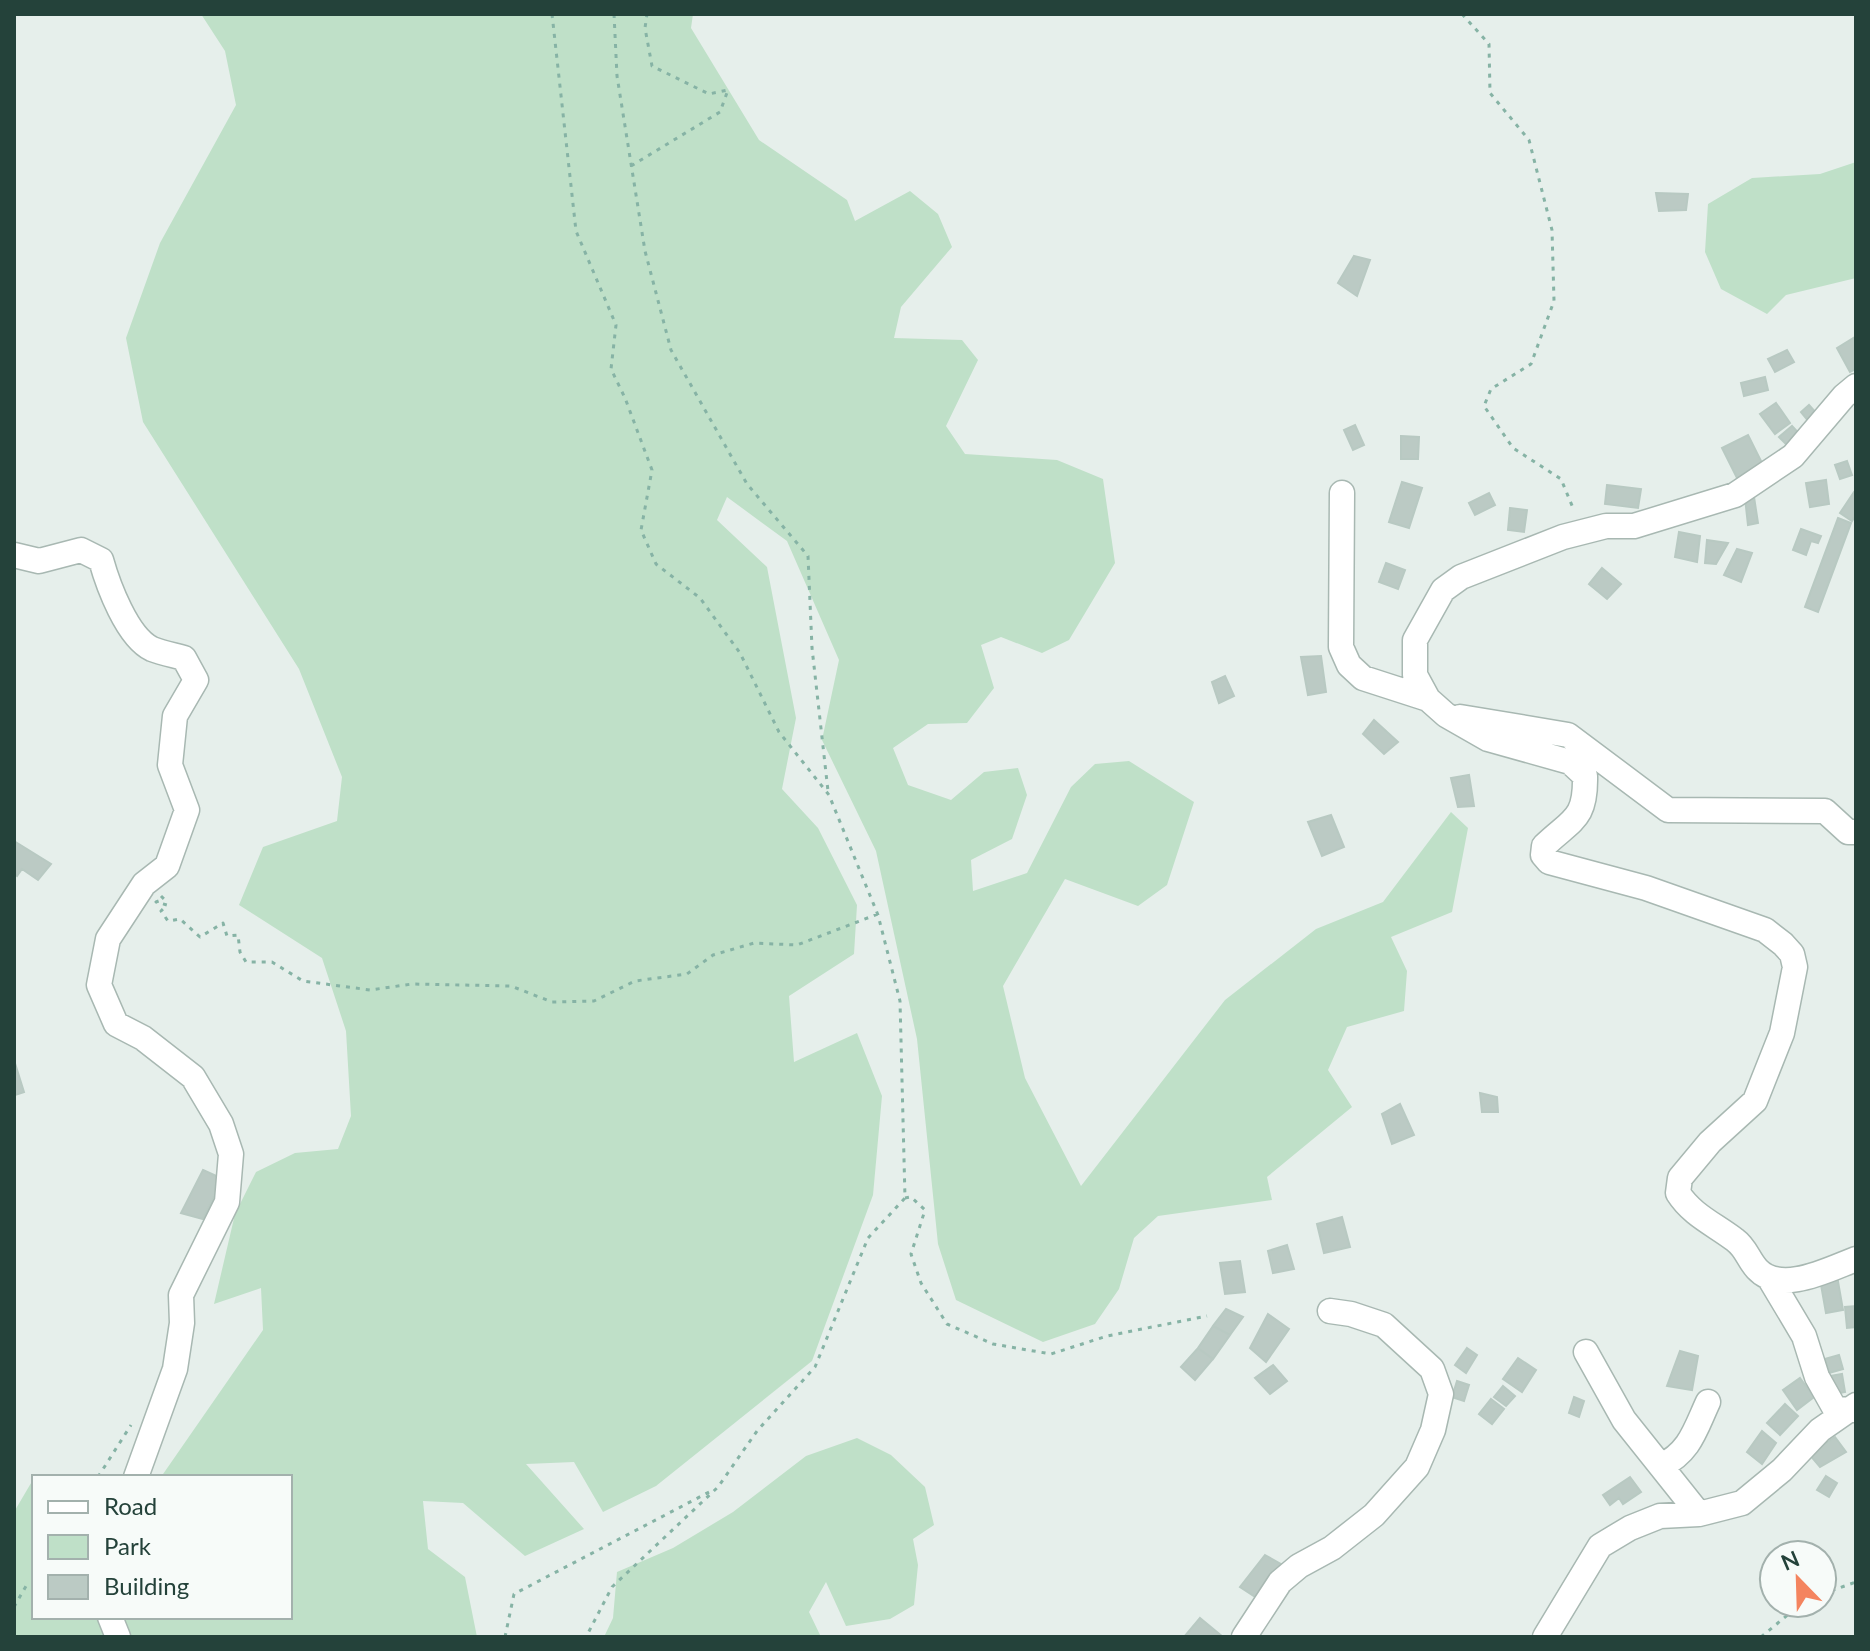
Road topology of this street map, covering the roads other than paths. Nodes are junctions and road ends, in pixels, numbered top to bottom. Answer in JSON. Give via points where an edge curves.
{"nodes":[{"id":1,"x":1856,"y":386,"type":"edge"},
{"id":2,"x":1342,"y":493,"type":"dead end"},
{"id":3,"x":14,"y":555,"type":"edge"},
{"id":4,"x":1437,"y":707,"type":"junction"},
{"id":5,"x":1856,"y":832,"type":"edge"},
{"id":6,"x":1856,"y":1259,"type":"edge"},
{"id":7,"x":1770,"y":1279,"type":"junction"},
{"id":8,"x":1330,"y":1311,"type":"dead end"},
{"id":9,"x":1586,"y":1352,"type":"dead end"},
{"id":10,"x":1708,"y":1402,"type":"dead end"},
{"id":11,"x":1854,"y":1408,"type":"edge"},
{"id":12,"x":1661,"y":1466,"type":"junction"},
{"id":13,"x":137,"y":1475,"type":"edge"},
{"id":14,"x":1699,"y":1514,"type":"junction"},
{"id":15,"x":1244,"y":1637,"type":"edge"},
{"id":16,"x":1545,"y":1637,"type":"edge"}],
"edges":[{"from":1,"to":4,"type":"street","via":[[1793,456],[1735,495],[1634,526],[1606,526],[1563,537],[1452,583],[1415,640],[1415,675]]},
{"from":2,"to":4,"type":"street","via":[[1341,647],[1363,678]]},
{"from":3,"to":13,"type":"street","via":[[39,561],[81,550],[101,560],[126,621],[149,648],[184,658],[196,680],[175,716],[170,765],[187,810],[167,866],[144,884],[108,939],[99,985],[116,1024],[193,1077],[221,1124],[231,1154],[227,1202],[181,1295],[175,1369]]},
{"from":4,"to":5,"type":"street","via":[[1568,735],[1668,810],[1825,811],[1848,832]]},
{"from":4,"to":7,"type":"street","via":[[1488,739],[1570,762],[1585,776],[1586,797],[1579,817],[1544,846],[1549,862],[1646,888],[1765,930],[1792,954],[1795,967],[1782,1033],[1755,1101],[1710,1142],[1680,1178],[1678,1193],[1696,1215],[1745,1247],[1756,1268]]},
{"from":6,"to":7,"type":"street","via":[[1796,1279]]},
{"from":7,"to":11,"type":"street","via":[[1804,1336],[1817,1377],[1835,1409]]},
{"from":8,"to":15,"type":"street","via":[[1384,1325],[1432,1369],[1441,1394],[1433,1430],[1417,1467],[1374,1515],[1280,1582]]},
{"from":9,"to":12,"type":"street","via":[[1624,1420]]},
{"from":10,"to":12,"type":"street","via":[[1688,1445]]},
{"from":11,"to":14,"type":"street","via":[[1820,1430],[1742,1503]]},
{"from":12,"to":14,"type":"street"},
{"from":14,"to":16,"type":"street","via":[[1660,1516],[1600,1546]]}]}
